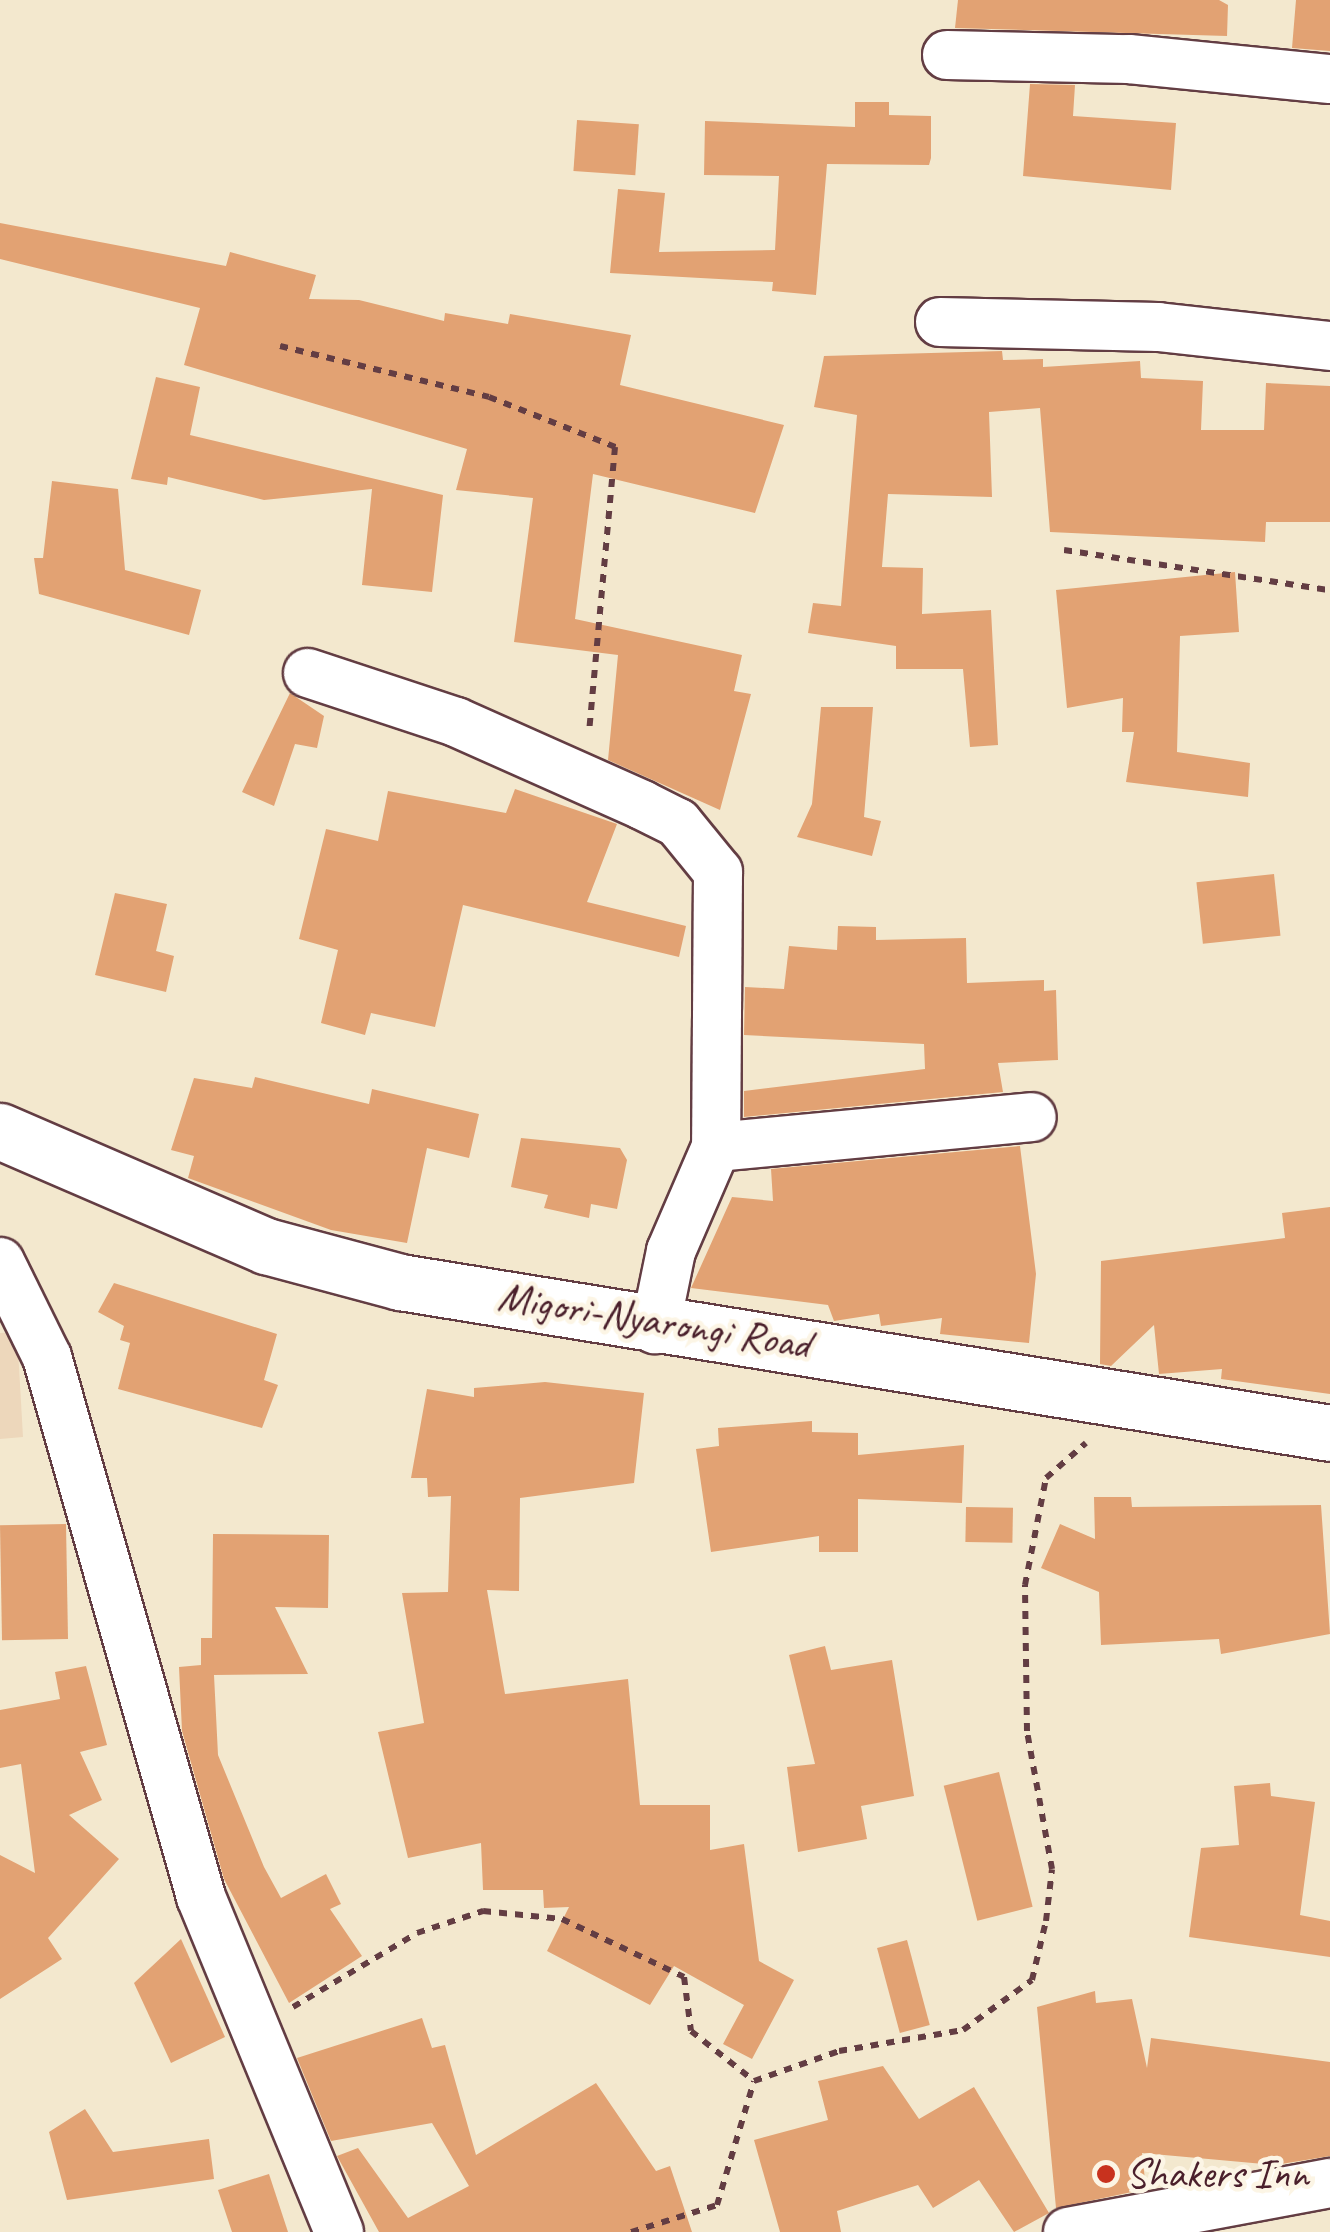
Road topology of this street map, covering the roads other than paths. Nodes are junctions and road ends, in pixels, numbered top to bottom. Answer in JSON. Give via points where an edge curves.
{"nodes":[{"id":1,"x":947,"y":55,"type":"dead end"},
{"id":2,"x":1330,"y":79,"type":"edge"},
{"id":3,"x":940,"y":322,"type":"dead end"},
{"id":4,"x":1330,"y":346,"type":"edge"},
{"id":5,"x":308,"y":673,"type":"dead end"},
{"id":6,"x":1032,"y":1117,"type":"dead end"},
{"id":7,"x":0,"y":1132,"type":"edge"},
{"id":8,"x":716,"y":1147,"type":"junction"},
{"id":9,"x":0,"y":1262,"type":"edge"},
{"id":10,"x":654,"y":1329,"type":"junction"},
{"id":11,"x":1330,"y":1433,"type":"edge"},
{"id":12,"x":1330,"y":2183,"type":"edge"},
{"id":13,"x":339,"y":2232,"type":"edge"},
{"id":14,"x":1068,"y":2232,"type":"edge"}],
"edges":[{"from":1,"to":2,"type":"street","via":[[1128,58]]},
{"from":3,"to":4,"type":"street","via":[[1175,328]]},
{"from":5,"to":8,"type":"street","via":[[456,722],[678,823],[718,872]]},
{"from":6,"to":8,"type":"street"},
{"from":7,"to":10,"type":"street","name":"Migori-Nyarongi Road","via":[[266,1246]]},
{"from":8,"to":10,"type":"street","via":[[671,1252]]},
{"from":9,"to":13,"type":"street","via":[[47,1357],[174,1812],[251,2032]]},
{"from":10,"to":11,"type":"street","name":"Migori-Nyarongi Road","via":[[1140,1396]]},
{"from":12,"to":14,"type":"street"}]}
